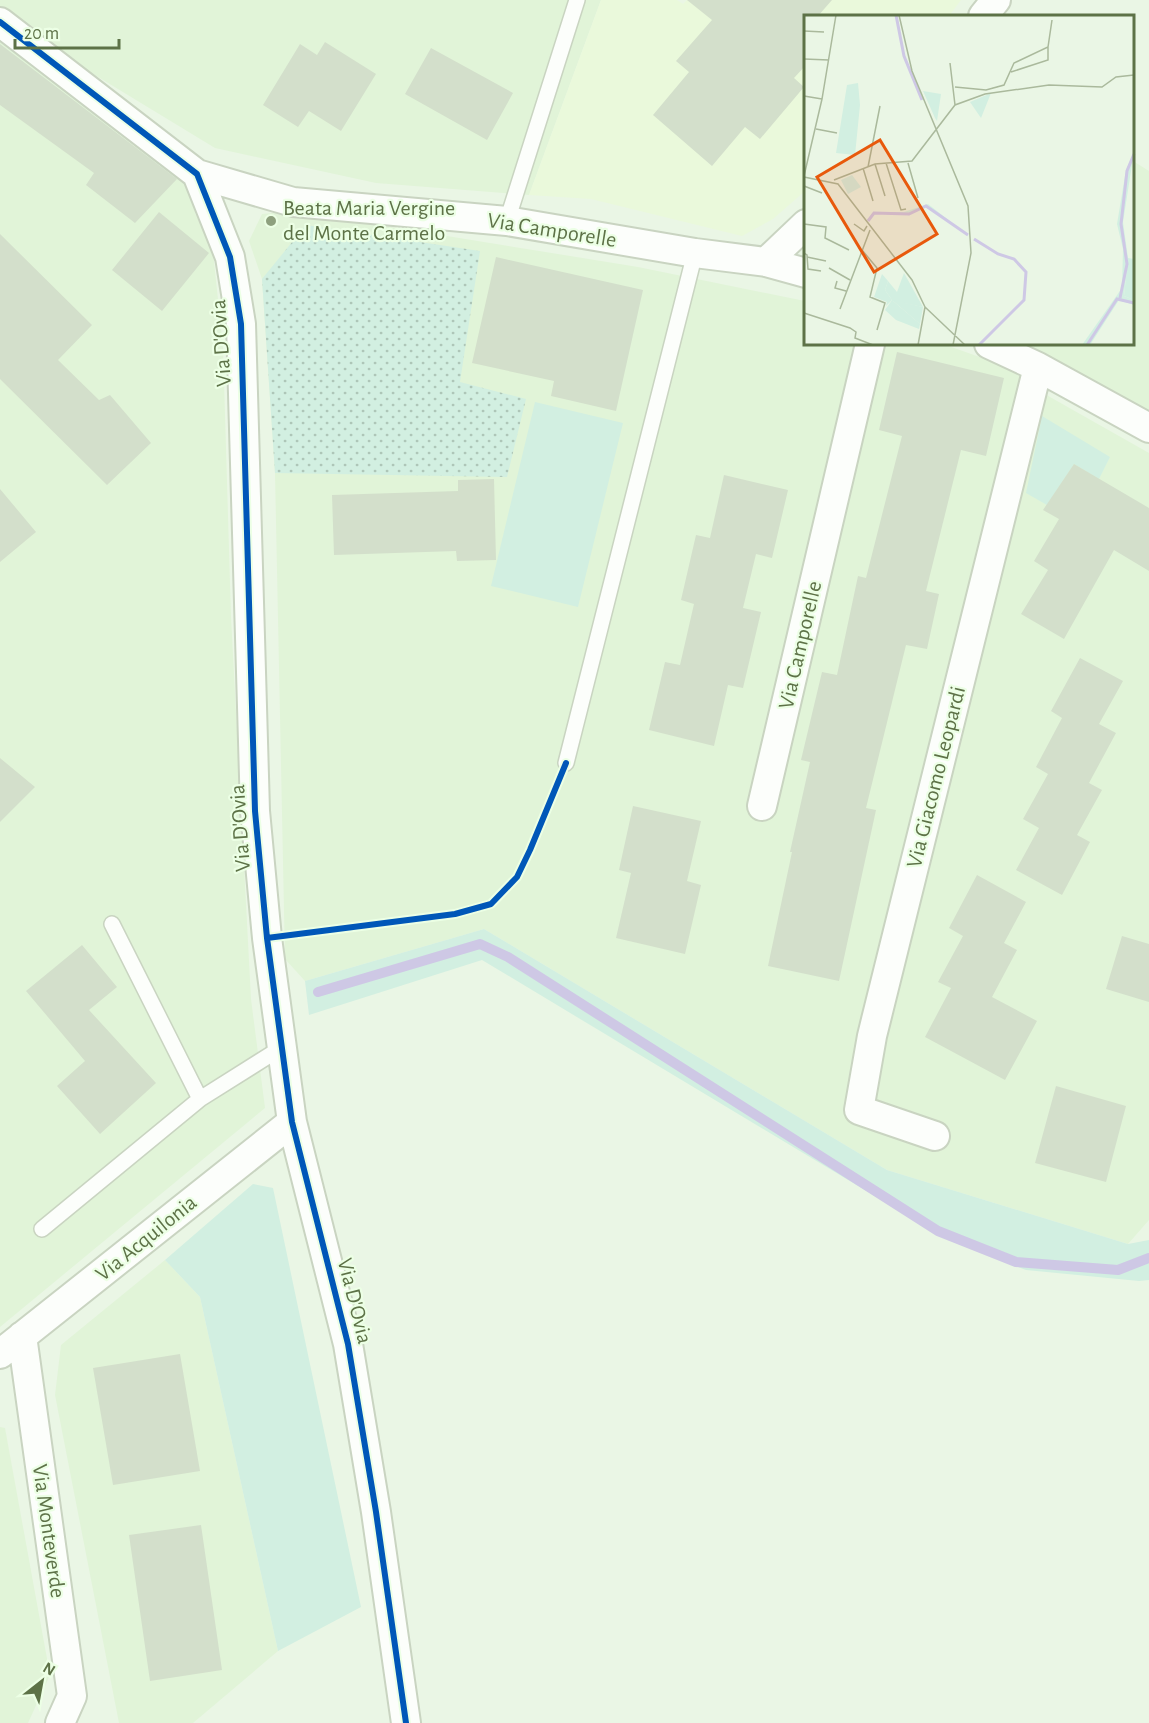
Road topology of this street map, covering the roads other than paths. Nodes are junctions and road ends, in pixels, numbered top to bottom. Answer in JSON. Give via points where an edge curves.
{"nodes":[{"id":1,"x":577,"y":0,"type":"edge"},
{"id":2,"x":996,"y":0,"type":"edge"},
{"id":3,"x":984,"y":15,"type":"edge"},
{"id":4,"x":0,"y":22,"type":"edge"},
{"id":5,"x":197,"y":174,"type":"junction"},
{"id":6,"x":507,"y":221,"type":"junction"},
{"id":7,"x":804,"y":226,"type":"edge"},
{"id":8,"x":695,"y":253,"type":"junction"},
{"id":9,"x":766,"y":262,"type":"junction"},
{"id":10,"x":804,"y":272,"type":"edge"},
{"id":11,"x":870,"y":345,"type":"edge"},
{"id":12,"x":991,"y":345,"type":"edge"},
{"id":13,"x":1038,"y":367,"type":"junction"},
{"id":14,"x":1149,"y":428,"type":"edge"},
{"id":15,"x":566,"y":764,"type":"dead end"},
{"id":16,"x":762,"y":806,"type":"dead end"},
{"id":17,"x":112,"y":924,"type":"dead end"},
{"id":18,"x":281,"y":1048,"type":"junction"},
{"id":19,"x":200,"y":1099,"type":"junction"},
{"id":20,"x":292,"y":1122,"type":"junction"},
{"id":21,"x":935,"y":1136,"type":"dead end"},
{"id":22,"x":42,"y":1229,"type":"dead end"},
{"id":23,"x":22,"y":1336,"type":"junction"},
{"id":24,"x":0,"y":1354,"type":"edge"},
{"id":25,"x":60,"y":1723,"type":"edge"},
{"id":26,"x":406,"y":1723,"type":"edge"}],
"edges":[{"from":1,"to":6,"type":"lane"},
{"from":2,"to":3,"type":"street"},
{"from":4,"to":5,"type":"street"},
{"from":5,"to":6,"type":"street","name":"Via Camporelle","via":[[293,202]]},
{"from":5,"to":18,"type":"street","name":"Via D'Ovia","via":[[230,257],[241,324],[255,810]]},
{"from":6,"to":8,"type":"street","name":"Via Camporelle"},
{"from":7,"to":9,"type":"street"},
{"from":8,"to":9,"type":"street","name":"Via Camporelle"},
{"from":8,"to":15,"type":"lane"},
{"from":9,"to":10,"type":"street","name":"Via Camporelle"},
{"from":11,"to":16,"type":"street","name":"Via Camporelle"},
{"from":12,"to":13,"type":"street"},
{"from":13,"to":14,"type":"street"},
{"from":13,"to":21,"type":"street","name":"Via Giacomo Leopardi","via":[[872,1036],[859,1110]]},
{"from":17,"to":19,"type":"lane"},
{"from":18,"to":19,"type":"lane"},
{"from":18,"to":20,"type":"street","name":"Via D'Ovia"},
{"from":19,"to":22,"type":"lane"},
{"from":20,"to":23,"type":"street","name":"Via Acquilonia"},
{"from":20,"to":26,"type":"street","name":"Via D'Ovia","via":[[348,1344]]},
{"from":23,"to":24,"type":"street","name":"Via Acquilonia"},
{"from":23,"to":25,"type":"street","name":"Via Monteverde","via":[[72,1696]]}]}
